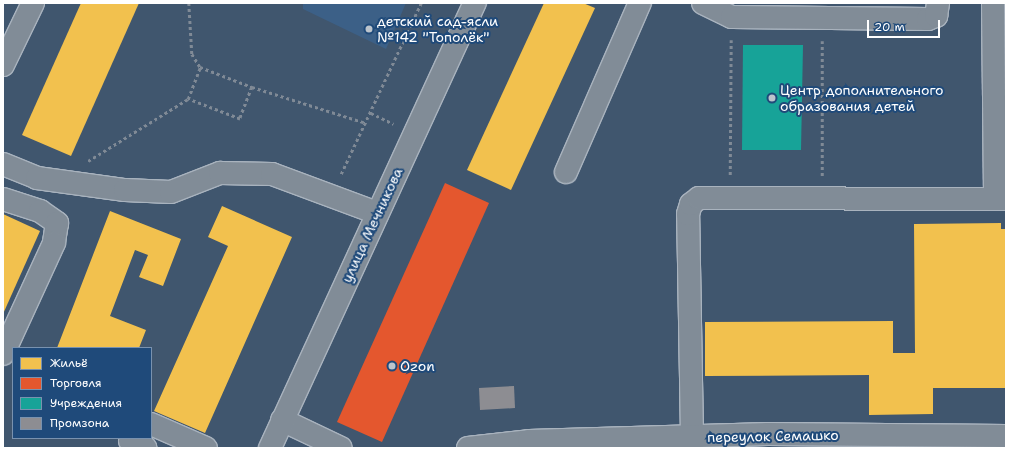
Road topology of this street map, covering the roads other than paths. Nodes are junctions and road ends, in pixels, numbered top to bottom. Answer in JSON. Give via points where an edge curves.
{"nodes":[{"id":1,"x":33,"y":3,"type":"edge"},
{"id":2,"x":476,"y":3,"type":"edge"},
{"id":3,"x":640,"y":3,"type":"edge"},
{"id":4,"x":703,"y":3,"type":"edge"},
{"id":5,"x":938,"y":3,"type":"edge"},
{"id":6,"x":993,"y":3,"type":"edge"},
{"id":7,"x":12,"y":27,"type":"edge"},
{"id":8,"x":3,"y":65,"type":"edge"},
{"id":9,"x":3,"y":164,"type":"edge"},
{"id":10,"x":566,"y":172,"type":"dead end"},
{"id":11,"x":3,"y":199,"type":"edge"},
{"id":12,"x":1001,"y":199,"type":"edge"},
{"id":13,"x":377,"y":214,"type":"junction"},
{"id":14,"x":3,"y":354,"type":"edge"},
{"id":15,"x":282,"y":420,"type":"junction"},
{"id":16,"x":152,"y":424,"type":"edge"},
{"id":17,"x":692,"y":436,"type":"junction"},
{"id":18,"x":1006,"y":436,"type":"edge"},
{"id":19,"x":768,"y":441,"type":"edge"},
{"id":20,"x":912,"y":442,"type":"edge"},
{"id":21,"x":512,"y":445,"type":"edge"},
{"id":22,"x":206,"y":448,"type":"edge"},
{"id":23,"x":270,"y":448,"type":"edge"},
{"id":24,"x":342,"y":448,"type":"edge"},
{"id":25,"x":468,"y":448,"type":"edge"}],
"edges":[{"from":1,"to":7,"type":"street"},
{"from":2,"to":13,"type":"street","name":"улица Мечникова"},
{"from":3,"to":10,"type":"street"},
{"from":4,"to":5,"type":"street","via":[[732,17],[928,19],[936,16]]},
{"from":6,"to":12,"type":"street"},
{"from":7,"to":8,"type":"street"},
{"from":9,"to":13,"type":"street","via":[[37,178],[125,190],[171,192],[220,173],[272,174]]},
{"from":11,"to":14,"type":"street","via":[[40,211],[57,222],[54,243]]},
{"from":12,"to":17,"type":"street","via":[[699,198],[691,204],[688,214]]},
{"from":13,"to":15,"type":"street","name":"улица Мечникова"},
{"from":15,"to":23,"type":"street","name":"улица Мечникова"},
{"from":15,"to":24,"type":"street"},
{"from":16,"to":22,"type":"street"},
{"from":17,"to":19,"type":"street","name":"переулок Семашко"},
{"from":17,"to":21,"type":"street","name":"переулок Семашко"},
{"from":18,"to":20,"type":"street","name":"переулок Семашко"},
{"from":19,"to":20,"type":"street","name":"переулок Семашко"},
{"from":21,"to":25,"type":"street","name":"переулок Семашко"}]}
